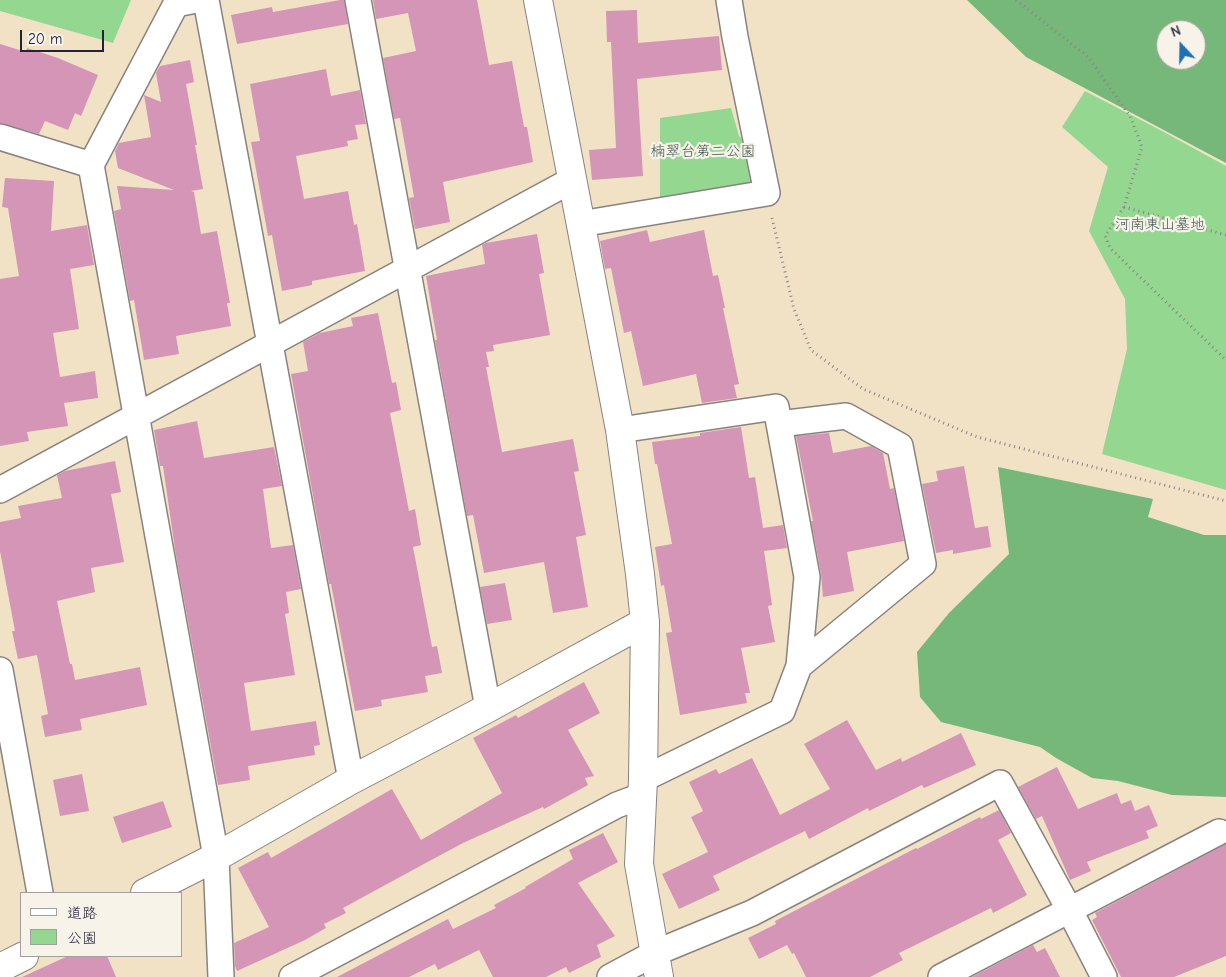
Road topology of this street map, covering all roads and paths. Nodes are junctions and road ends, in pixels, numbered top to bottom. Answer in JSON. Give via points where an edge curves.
{"nodes":[{"id":1,"x":196,"y":0,"type":"edge"},
{"id":2,"x":206,"y":0,"type":"edge"},
{"id":3,"x":358,"y":0,"type":"edge"},
{"id":4,"x":538,"y":0,"type":"edge"},
{"id":5,"x":729,"y":0,"type":"edge"},
{"id":6,"x":1016,"y":0,"type":"edge"},
{"id":7,"x":0,"y":136,"type":"edge"},
{"id":8,"x":91,"y":165,"type":"junction"},
{"id":9,"x":572,"y":180,"type":"junction"},
{"id":10,"x":766,"y":193,"type":"junction"},
{"id":11,"x":1124,"y":207,"type":"junction"},
{"id":12,"x":580,"y":224,"type":"junction"},
{"id":13,"x":1226,"y":235,"type":"edge"},
{"id":14,"x":407,"y":269,"type":"junction"},
{"id":15,"x":270,"y":344,"type":"junction"},
{"id":16,"x":1226,"y":360,"type":"edge"},
{"id":17,"x":136,"y":416,"type":"junction"},
{"id":18,"x":779,"y":424,"type":"junction"},
{"id":19,"x":620,"y":430,"type":"junction"},
{"id":20,"x":0,"y":490,"type":"edge"},
{"id":21,"x":1226,"y":501,"type":"edge"},
{"id":22,"x":645,"y":622,"type":"junction"},
{"id":23,"x":799,"y":666,"type":"junction"},
{"id":24,"x":0,"y":670,"type":"edge"},
{"id":25,"x":488,"y":708,"type":"junction"},
{"id":26,"x":351,"y":780,"type":"junction"},
{"id":27,"x":642,"y":788,"type":"junction"},
{"id":28,"x":1218,"y":832,"type":"dead end"},
{"id":29,"x":216,"y":857,"type":"junction"},
{"id":30,"x":40,"y":892,"type":"edge"},
{"id":31,"x":147,"y":892,"type":"edge"},
{"id":32,"x":1069,"y":909,"type":"junction"},
{"id":33,"x":22,"y":957,"type":"edge"},
{"id":34,"x":657,"y":965,"type":"edge"},
{"id":35,"x":0,"y":968,"type":"edge"},
{"id":36,"x":221,"y":977,"type":"edge"},
{"id":37,"x":292,"y":977,"type":"edge"},
{"id":38,"x":610,"y":977,"type":"edge"},
{"id":39,"x":941,"y":977,"type":"edge"},
{"id":40,"x":1104,"y":977,"type":"edge"}],
"edges":[{"from":1,"to":8,"type":"street","via":[[176,4]]},
{"from":2,"to":15,"type":"street"},
{"from":3,"to":14,"type":"street"},
{"from":4,"to":9,"type":"street"},
{"from":5,"to":10,"type":"street"},
{"from":6,"to":11,"type":"path","via":[[1088,57],[1130,116],[1142,147]]},
{"from":7,"to":8,"type":"street"},
{"from":8,"to":17,"type":"street"},
{"from":9,"to":12,"type":"street"},
{"from":9,"to":14,"type":"street"},
{"from":10,"to":12,"type":"street"},
{"from":10,"to":21,"type":"path","via":[[794,309],[811,350],[863,390],[977,437]]},
{"from":11,"to":13,"type":"path"},
{"from":11,"to":16,"type":"path","via":[[1105,236],[1110,248]]},
{"from":12,"to":19,"type":"street"},
{"from":14,"to":15,"type":"street"},
{"from":14,"to":25,"type":"street"},
{"from":15,"to":17,"type":"street"},
{"from":15,"to":26,"type":"street"},
{"from":17,"to":20,"type":"street"},
{"from":17,"to":29,"type":"street"},
{"from":18,"to":19,"type":"street","via":[[776,407]]},
{"from":18,"to":23,"type":"street","via":[[807,577]]},
{"from":18,"to":23,"type":"street","via":[[846,416],[900,446],[923,564]]},
{"from":19,"to":22,"type":"street"},
{"from":22,"to":25,"type":"street"},
{"from":22,"to":27,"type":"street"},
{"from":23,"to":27,"type":"street","via":[[782,710]]},
{"from":24,"to":30,"type":"street"},
{"from":25,"to":26,"type":"street"},
{"from":26,"to":29,"type":"street"},
{"from":27,"to":34,"type":"street","via":[[639,864]]},
{"from":27,"to":37,"type":"street","via":[[617,805]]},
{"from":28,"to":32,"type":"street"},
{"from":29,"to":31,"type":"street"},
{"from":29,"to":36,"type":"street"},
{"from":32,"to":34,"type":"street","via":[[1000,783]]},
{"from":32,"to":39,"type":"street"},
{"from":32,"to":40,"type":"street"},
{"from":33,"to":35,"type":"street"},
{"from":34,"to":38,"type":"street"}]}
